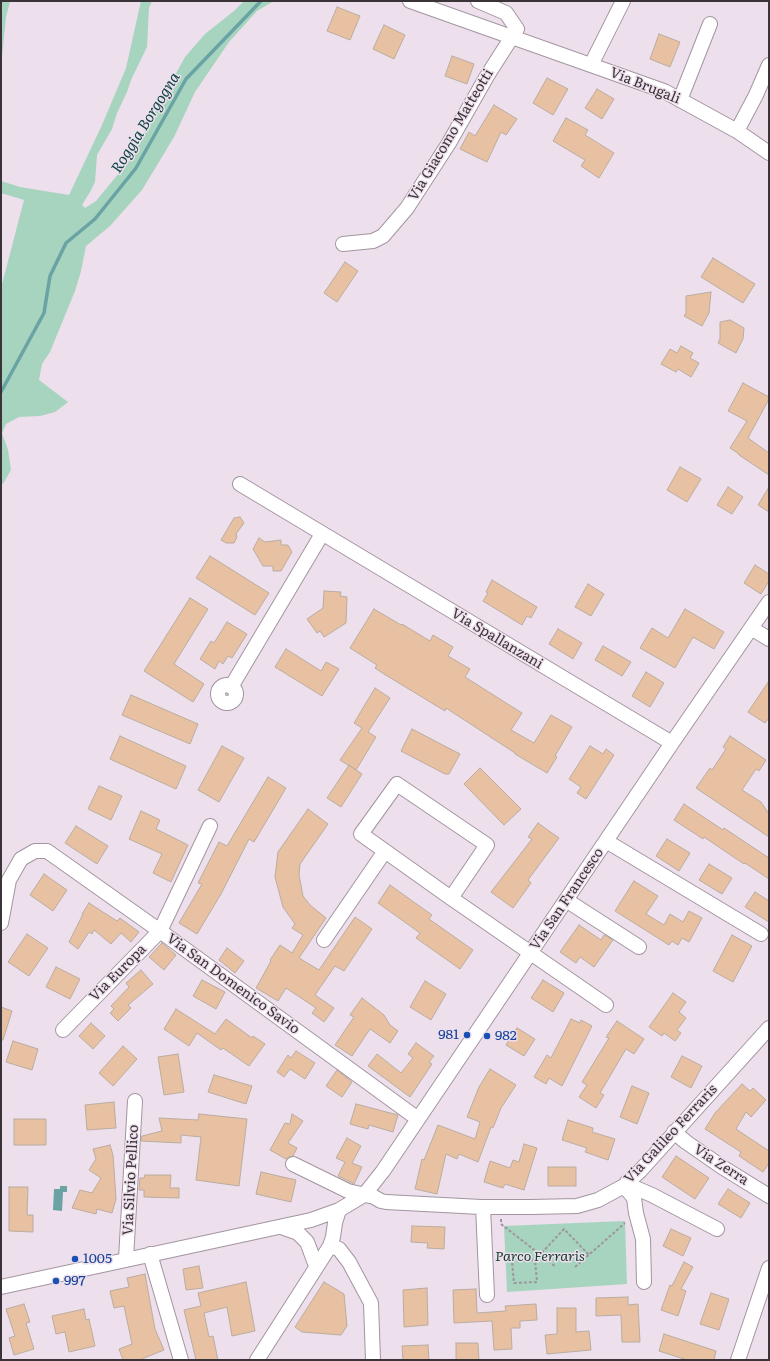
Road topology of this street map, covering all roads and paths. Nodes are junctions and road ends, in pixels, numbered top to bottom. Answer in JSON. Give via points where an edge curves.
{"nodes":[{"id":1,"x":410,"y":1,"type":"edge"},
{"id":2,"x":478,"y":1,"type":"edge"},
{"id":3,"x":623,"y":1,"type":"edge"},
{"id":4,"x":710,"y":24,"type":"dead end"},
{"id":5,"x":512,"y":37,"type":"junction"},
{"id":6,"x":592,"y":65,"type":"junction"},
{"id":7,"x":769,"y":65,"type":"edge"},
{"id":8,"x":680,"y":100,"type":"junction"},
{"id":9,"x":736,"y":131,"type":"junction"},
{"id":10,"x":769,"y":153,"type":"edge"},
{"id":11,"x":342,"y":244,"type":"dead end"},
{"id":12,"x":240,"y":484,"type":"dead end"},
{"id":13,"x":322,"y":534,"type":"junction"},
{"id":14,"x":769,"y":602,"type":"edge"},
{"id":15,"x":751,"y":628,"type":"junction"},
{"id":16,"x":769,"y":639,"type":"edge"},
{"id":17,"x":231,"y":687,"type":"dead end"},
{"id":18,"x":672,"y":743,"type":"junction"},
{"id":19,"x":210,"y":826,"type":"dead end"},
{"id":20,"x":606,"y":841,"type":"junction"},
{"id":21,"x":385,"y":851,"type":"junction"},
{"id":22,"x":452,"y":898,"type":"junction"},
{"id":23,"x":566,"y":900,"type":"junction"},
{"id":24,"x":1,"y":923,"type":"edge"},
{"id":25,"x":160,"y":931,"type":"junction"},
{"id":26,"x":761,"y":934,"type":"dead end"},
{"id":27,"x":324,"y":940,"type":"dead end"},
{"id":28,"x":639,"y":947,"type":"dead end"},
{"id":29,"x":531,"y":952,"type":"junction"},
{"id":30,"x":606,"y":1005,"type":"dead end"},
{"id":31,"x":769,"y":1028,"type":"edge"},
{"id":32,"x":62,"y":1030,"type":"dead end"},
{"id":33,"x":135,"y":1101,"type":"dead end"},
{"id":34,"x":418,"y":1119,"type":"junction"},
{"id":35,"x":674,"y":1132,"type":"junction"},
{"id":36,"x":293,"y":1164,"type":"dead end"},
{"id":37,"x":626,"y":1184,"type":"junction"},
{"id":38,"x":364,"y":1195,"type":"junction"},
{"id":39,"x":769,"y":1196,"type":"edge"},
{"id":40,"x":483,"y":1207,"type":"junction"},
{"id":41,"x":499,"y":1207,"type":"junction"},
{"id":42,"x":339,"y":1210,"type":"junction"},
{"id":43,"x":637,"y":1218,"type":"junction"},
{"id":44,"x":281,"y":1228,"type":"junction"},
{"id":45,"x":717,"y":1229,"type":"dead end"},
{"id":46,"x":330,"y":1246,"type":"junction"},
{"id":47,"x":150,"y":1254,"type":"junction"},
{"id":48,"x":540,"y":1255,"type":"junction"},
{"id":49,"x":589,"y":1255,"type":"junction"},
{"id":50,"x":126,"y":1260,"type":"junction"},
{"id":51,"x":535,"y":1260,"type":"junction"},
{"id":52,"x":316,"y":1266,"type":"junction"},
{"id":53,"x":556,"y":1267,"type":"dead end"},
{"id":54,"x":575,"y":1267,"type":"dead end"},
{"id":55,"x":769,"y":1268,"type":"edge"},
{"id":56,"x":644,"y":1282,"type":"dead end"},
{"id":57,"x":1,"y":1287,"type":"edge"},
{"id":58,"x":487,"y":1295,"type":"dead end"},
{"id":59,"x":181,"y":1360,"type":"edge"},
{"id":60,"x":257,"y":1360,"type":"edge"},
{"id":61,"x":373,"y":1360,"type":"edge"},
{"id":62,"x":738,"y":1360,"type":"edge"}],
"edges":[{"from":1,"to":5,"type":"street","name":"Via Brugali"},
{"from":2,"to":5,"type":"street","via":[[506,13],[517,29]]},
{"from":3,"to":6,"type":"street"},
{"from":4,"to":8,"type":"street"},
{"from":5,"to":6,"type":"street","name":"Via Brugali"},
{"from":5,"to":11,"type":"street","name":"Via Giacomo Matteotti","via":[[407,208],[383,236],[373,241]]},
{"from":6,"to":8,"type":"street","name":"Via Brugali","via":[[664,91]]},
{"from":7,"to":9,"type":"street","via":[[756,96]]},
{"from":8,"to":9,"type":"street","name":"Via Brugali"},
{"from":9,"to":10,"type":"street","name":"Via Brugali"},
{"from":12,"to":13,"type":"street","name":"Via Spallanzani"},
{"from":13,"to":17,"type":"street"},
{"from":13,"to":18,"type":"street","name":"Via Spallanzani"},
{"from":14,"to":15,"type":"street","name":"Via San Francesco"},
{"from":15,"to":16,"type":"street"},
{"from":15,"to":18,"type":"street","name":"Via San Francesco"},
{"from":18,"to":20,"type":"street","name":"Via San Francesco"},
{"from":19,"to":25,"type":"street","name":"Via Europa"},
{"from":20,"to":23,"type":"street","name":"Via San Francesco"},
{"from":20,"to":26,"type":"street"},
{"from":21,"to":22,"type":"street"},
{"from":21,"to":22,"type":"street","via":[[361,834],[397,784],[487,846]]},
{"from":21,"to":27,"type":"street"},
{"from":22,"to":29,"type":"street"},
{"from":23,"to":28,"type":"street"},
{"from":23,"to":29,"type":"street","name":"Via San Francesco"},
{"from":24,"to":25,"type":"street","name":"Via San Domenico Savio","via":[[9,880],[21,859],[35,851],[46,851]]},
{"from":25,"to":32,"type":"street","name":"Via Europa"},
{"from":25,"to":34,"type":"street","name":"Via San Domenico Savio"},
{"from":29,"to":30,"type":"street"},
{"from":29,"to":34,"type":"street","name":"Via San Francesco"},
{"from":31,"to":35,"type":"street","name":"Via Galileo Ferraris"},
{"from":33,"to":50,"type":"street","name":"Via Silvio Pellico"},
{"from":34,"to":38,"type":"street","name":"Via San Francesco"},
{"from":35,"to":37,"type":"street","name":"Via Galileo Ferraris"},
{"from":35,"to":39,"type":"street","name":"Via Zerra","via":[[722,1167]]},
{"from":36,"to":38,"type":"street","name":"Via Galileo Ferraris","via":[[348,1191]]},
{"from":37,"to":41,"type":"street","name":"Via Galileo Ferraris","via":[[598,1200],[577,1206]]},
{"from":37,"to":43,"type":"street","via":[[634,1198]]},
{"from":37,"to":45,"type":"street"},
{"from":38,"to":40,"type":"street","name":"Via Galileo Ferraris","via":[[386,1202]]},
{"from":38,"to":42,"type":"street"},
{"from":40,"to":41,"type":"street","name":"Via Galileo Ferraris"},
{"from":40,"to":58,"type":"street"},
{"from":41,"to":48,"type":"path","via":[[501,1224]]},
{"from":42,"to":44,"type":"street"},
{"from":42,"to":46,"type":"street"},
{"from":43,"to":49,"type":"path","via":[[623,1224]]},
{"from":43,"to":56,"type":"street","via":[[643,1239]]},
{"from":44,"to":47,"type":"street"},
{"from":44,"to":52,"type":"street","via":[[298,1233],[307,1242]]},
{"from":46,"to":52,"type":"street"},
{"from":46,"to":61,"type":"street","via":[[339,1250],[349,1262],[371,1303]]},
{"from":47,"to":50,"type":"street"},
{"from":47,"to":59,"type":"street"},
{"from":48,"to":49,"type":"path","via":[[564,1229]]},
{"from":48,"to":51,"type":"path"},
{"from":48,"to":53,"type":"path"},
{"from":49,"to":54,"type":"path"},
{"from":50,"to":57,"type":"street"},
{"from":51,"to":51,"type":"path","via":[[537,1282],[514,1283],[512,1261]]},
{"from":52,"to":60,"type":"street"},
{"from":55,"to":62,"type":"street"}]}
